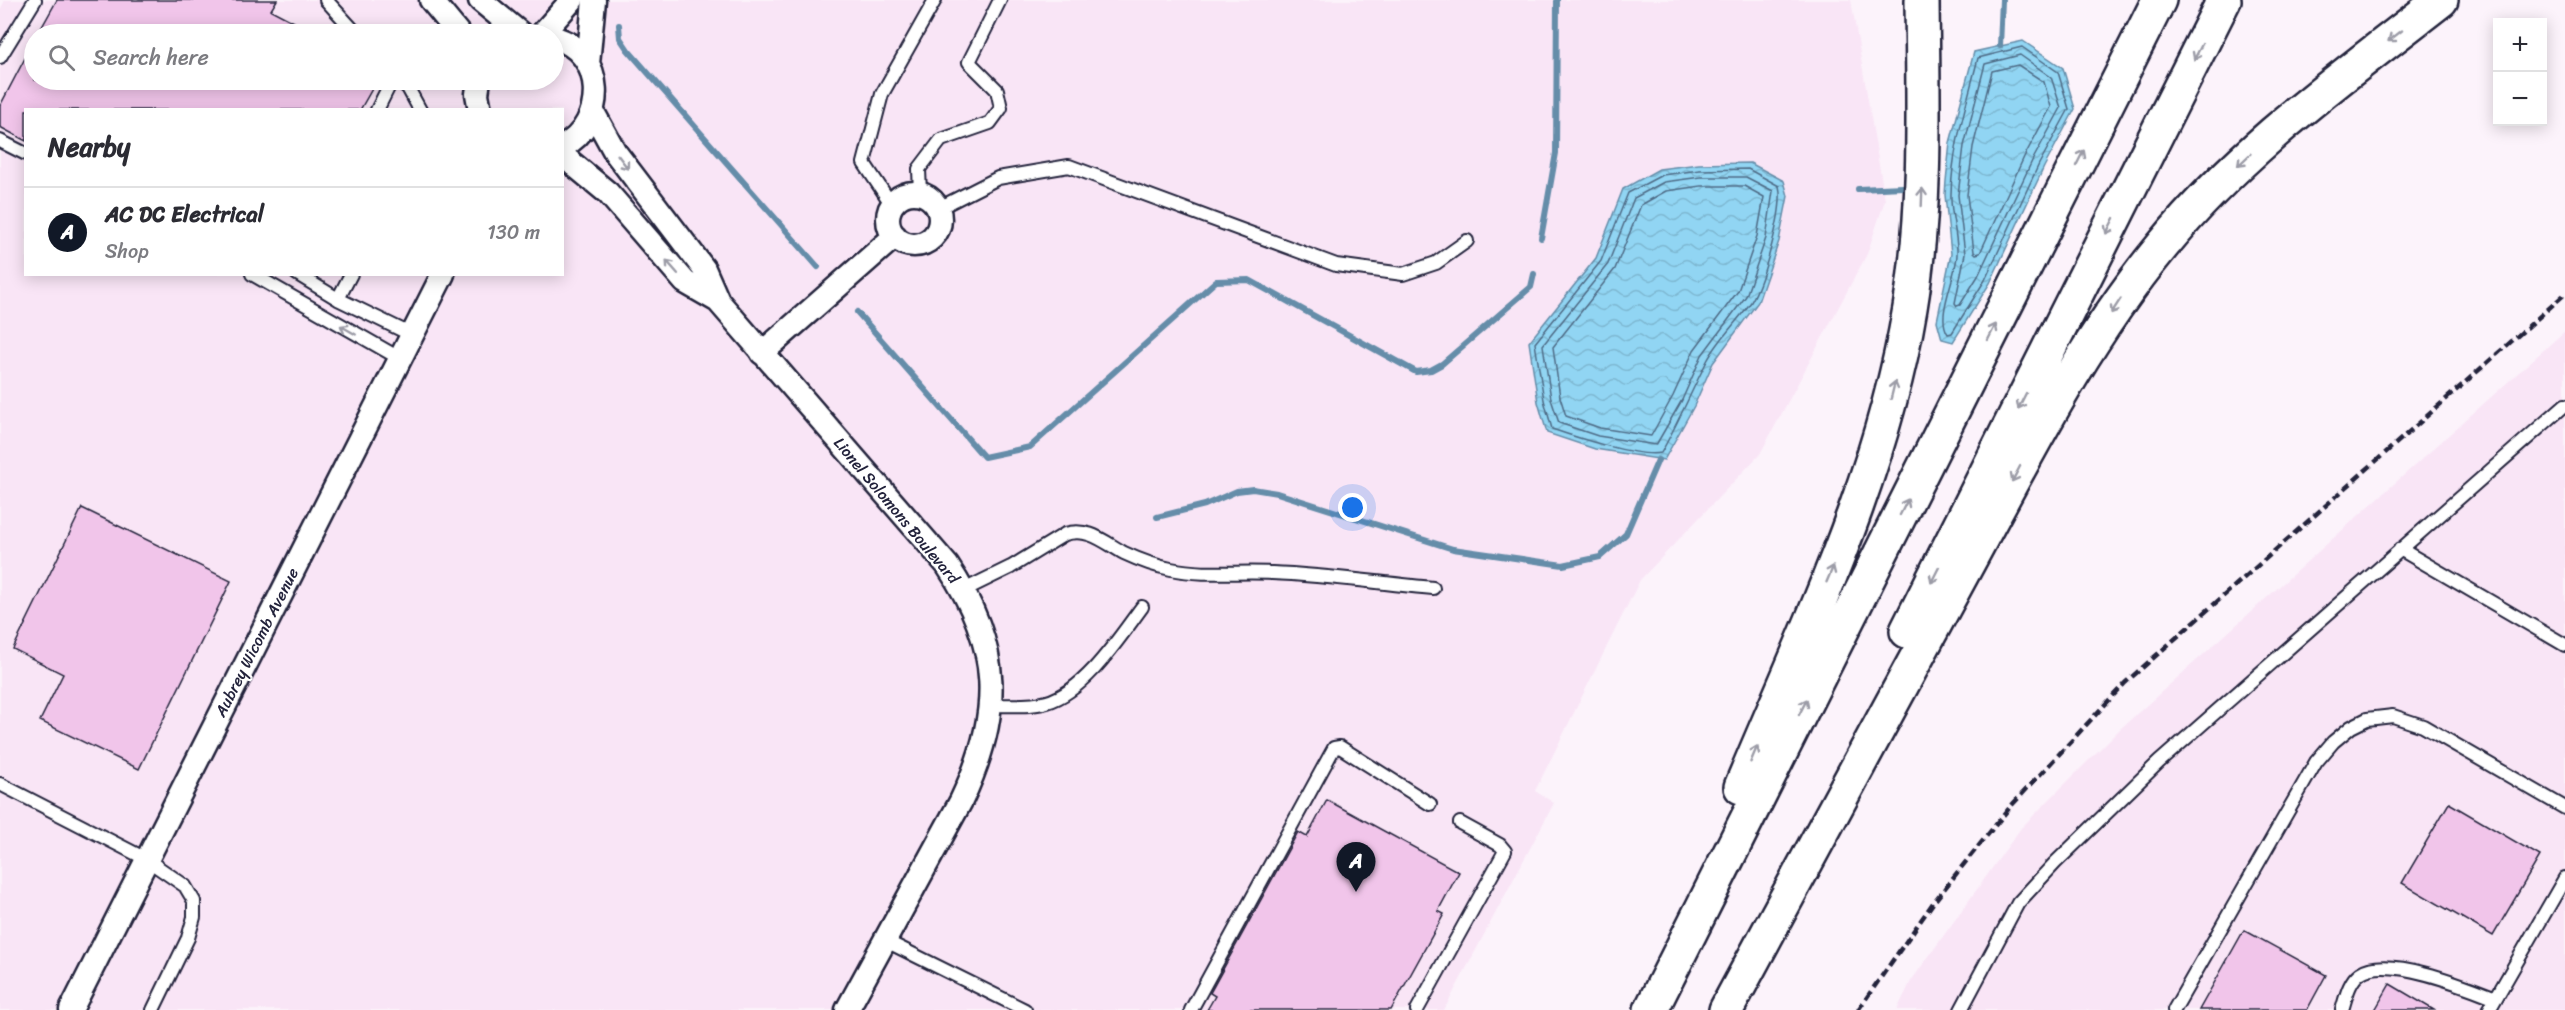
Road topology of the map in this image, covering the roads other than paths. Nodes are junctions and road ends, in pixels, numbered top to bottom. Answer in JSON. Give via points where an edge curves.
{"nodes":[{"id":1,"x":34,"y":0,"type":"edge"},
{"id":2,"x":326,"y":0,"type":"edge"},
{"id":3,"x":431,"y":0,"type":"edge"},
{"id":4,"x":480,"y":0,"type":"edge"},
{"id":5,"x":572,"y":0,"type":"edge"},
{"id":6,"x":594,"y":0,"type":"edge"},
{"id":7,"x":934,"y":0,"type":"edge"},
{"id":8,"x":1000,"y":0,"type":"edge"},
{"id":9,"x":1922,"y":0,"type":"edge"},
{"id":10,"x":2160,"y":0,"type":"edge"},
{"id":11,"x":2224,"y":0,"type":"edge"},
{"id":12,"x":2441,"y":0,"type":"edge"},
{"id":13,"x":348,"y":24,"type":"edge"},
{"id":14,"x":451,"y":24,"type":"edge"},
{"id":15,"x":509,"y":24,"type":"edge"},
{"id":16,"x":551,"y":24,"type":"edge"},
{"id":17,"x":564,"y":43,"type":"edge"},
{"id":18,"x":0,"y":57,"type":"edge"},
{"id":19,"x":588,"y":64,"type":"junction"},
{"id":20,"x":387,"y":90,"type":"edge"},
{"id":21,"x":409,"y":90,"type":"edge"},
{"id":22,"x":478,"y":90,"type":"edge"},
{"id":23,"x":378,"y":108,"type":"edge"},
{"id":24,"x":419,"y":108,"type":"edge"},
{"id":25,"x":480,"y":108,"type":"edge"},
{"id":26,"x":593,"y":112,"type":"junction"},
{"id":27,"x":0,"y":141,"type":"edge"},
{"id":28,"x":564,"y":146,"type":"edge"},
{"id":29,"x":24,"y":153,"type":"edge"},
{"id":30,"x":564,"y":157,"type":"edge"},
{"id":31,"x":920,"y":193,"type":"junction"},
{"id":32,"x":892,"y":205,"type":"junction"},
{"id":33,"x":939,"y":208,"type":"junction"},
{"id":34,"x":895,"y":236,"type":"junction"},
{"id":35,"x":1467,"y":241,"type":"dead end"},
{"id":36,"x":256,"y":276,"type":"edge"},
{"id":37,"x":291,"y":276,"type":"edge"},
{"id":38,"x":300,"y":276,"type":"edge"},
{"id":39,"x":350,"y":276,"type":"edge"},
{"id":40,"x":442,"y":276,"type":"edge"},
{"id":41,"x":284,"y":291,"type":"junction"},
{"id":42,"x":338,"y":299,"type":"junction"},
{"id":43,"x":718,"y":302,"type":"junction"},
{"id":44,"x":412,"y":335,"type":"junction"},
{"id":45,"x":762,"y":353,"type":"junction"},
{"id":46,"x":399,"y":358,"type":"junction"},
{"id":47,"x":2565,"y":405,"type":"edge"},
{"id":48,"x":2400,"y":549,"type":"junction"},
{"id":49,"x":1432,"y":588,"type":"dead end"},
{"id":50,"x":964,"y":590,"type":"junction"},
{"id":51,"x":1142,"y":608,"type":"dead end"},
{"id":52,"x":2565,"y":645,"type":"edge"},
{"id":53,"x":991,"y":705,"type":"junction"},
{"id":54,"x":0,"y":784,"type":"edge"},
{"id":55,"x":1431,"y":804,"type":"dead end"},
{"id":56,"x":2565,"y":808,"type":"edge"},
{"id":57,"x":1460,"y":823,"type":"dead end"},
{"id":58,"x":146,"y":859,"type":"junction"},
{"id":59,"x":2565,"y":878,"type":"edge"},
{"id":60,"x":884,"y":940,"type":"junction"},
{"id":61,"x":2496,"y":998,"type":"junction"},
{"id":62,"x":1652,"y":1006,"type":"edge"},
{"id":63,"x":71,"y":1010,"type":"edge"},
{"id":64,"x":153,"y":1010,"type":"edge"},
{"id":65,"x":847,"y":1010,"type":"edge"},
{"id":66,"x":1025,"y":1010,"type":"edge"},
{"id":67,"x":1191,"y":1010,"type":"edge"},
{"id":68,"x":1417,"y":1010,"type":"edge"},
{"id":69,"x":1716,"y":1010,"type":"edge"},
{"id":70,"x":1726,"y":1010,"type":"edge"},
{"id":71,"x":1961,"y":1010,"type":"edge"},
{"id":72,"x":2174,"y":1010,"type":"edge"},
{"id":73,"x":2342,"y":1010,"type":"edge"},
{"id":74,"x":2489,"y":1010,"type":"edge"}],
"edges":[{"from":1,"to":18,"type":"lane"},
{"from":2,"to":13,"type":"lane"},
{"from":3,"to":14,"type":"street"},
{"from":4,"to":15,"type":"street"},
{"from":5,"to":16,"type":"street"},
{"from":6,"to":19,"type":"street"},
{"from":7,"to":32,"type":"lane","via":[[882,94],[864,163]]},
{"from":8,"to":31,"type":"lane","via":[[969,62],[997,90],[1000,108],[990,123],[941,140],[919,169]]},
{"from":62,"to":9,"type":"highway","one_way":true,"via":[[1861,498],[1887,416],[1911,308],[1922,201]]},
{"from":62,"to":10,"type":"highway","one_way":true},
{"from":11,"to":69,"type":"highway","one_way":true},
{"from":12,"to":70,"type":"highway","one_way":true,"via":[[2259,145],[2199,204],[2120,299],[2039,432]]},
{"from":17,"to":19,"type":"street"},
{"from":19,"to":26,"type":"street","via":[[595,82]]},
{"from":20,"to":23,"type":"lane"},
{"from":21,"to":24,"type":"lane"},
{"from":22,"to":25,"type":"street"},
{"from":26,"to":28,"type":"street","via":[[580,134]]},
{"from":26,"to":43,"type":"street","name":"Lionel Solomons Boulevard","one_way":true,"via":[[615,152],[704,268]]},
{"from":27,"to":29,"type":"lane"},
{"from":43,"to":30,"type":"street","name":"Lionel Solomons Boulevard","one_way":true,"via":[[685,282],[608,193]]},
{"from":31,"to":32,"type":"street","via":[[904,195]]},
{"from":31,"to":33,"type":"street"},
{"from":32,"to":34,"type":"street","via":[[888,221]]},
{"from":33,"to":34,"type":"street","via":[[937,232],[925,243],[909,244]]},
{"from":33,"to":35,"type":"lane","via":[[998,178],[1069,166],[1336,265],[1403,274],[1436,262]]},
{"from":34,"to":45,"type":"street"},
{"from":36,"to":41,"type":"lane"},
{"from":37,"to":41,"type":"lane"},
{"from":38,"to":42,"type":"lane"},
{"from":39,"to":42,"type":"lane"},
{"from":40,"to":44,"type":"street","name":"Aubrey Wicomb Avenue"},
{"from":46,"to":41,"type":"lane","one_way":true},
{"from":42,"to":44,"type":"lane"},
{"from":43,"to":45,"type":"street","name":"Lionel Solomons Boulevard"},
{"from":44,"to":46,"type":"street","name":"Aubrey Wicomb Avenue"},
{"from":45,"to":50,"type":"street","name":"Lionel Solomons Boulevard","via":[[947,565]]},
{"from":46,"to":58,"type":"street","name":"Aubrey Wicomb Avenue"},
{"from":47,"to":48,"type":"lane"},
{"from":48,"to":52,"type":"lane"},
{"from":48,"to":71,"type":"lane","via":[[2159,762],[2055,863],[2018,903]]},
{"from":49,"to":50,"type":"lane","via":[[1271,573],[1206,574],[1172,569],[1141,561],[1101,538],[1075,531]]},
{"from":50,"to":53,"type":"street","name":"Lionel Solomons Boulevard","via":[[983,634]]},
{"from":51,"to":53,"type":"lane","via":[[1104,657],[1061,696],[1034,704]]},
{"from":53,"to":60,"type":"street","name":"Lionel Solomons Boulevard","via":[[977,767]]},
{"from":54,"to":58,"type":"lane"},
{"from":55,"to":67,"type":"lane","via":[[1340,747],[1334,748]]},
{"from":56,"to":72,"type":"lane","via":[[2423,726],[2393,716],[2367,719],[2351,727],[2316,762]]},
{"from":57,"to":68,"type":"lane","via":[[1504,851]]},
{"from":58,"to":63,"type":"street","name":"Aubrey Wicomb Avenue"},
{"from":58,"to":64,"type":"lane","via":[[185,886],[194,901],[188,938]]},
{"from":59,"to":61,"type":"lane"},
{"from":60,"to":65,"type":"street","name":"Lionel Solomons Boulevard"},
{"from":60,"to":66,"type":"lane"},
{"from":61,"to":73,"type":"lane","via":[[2401,968],[2373,968],[2354,979]]},
{"from":61,"to":74,"type":"lane"}]}
